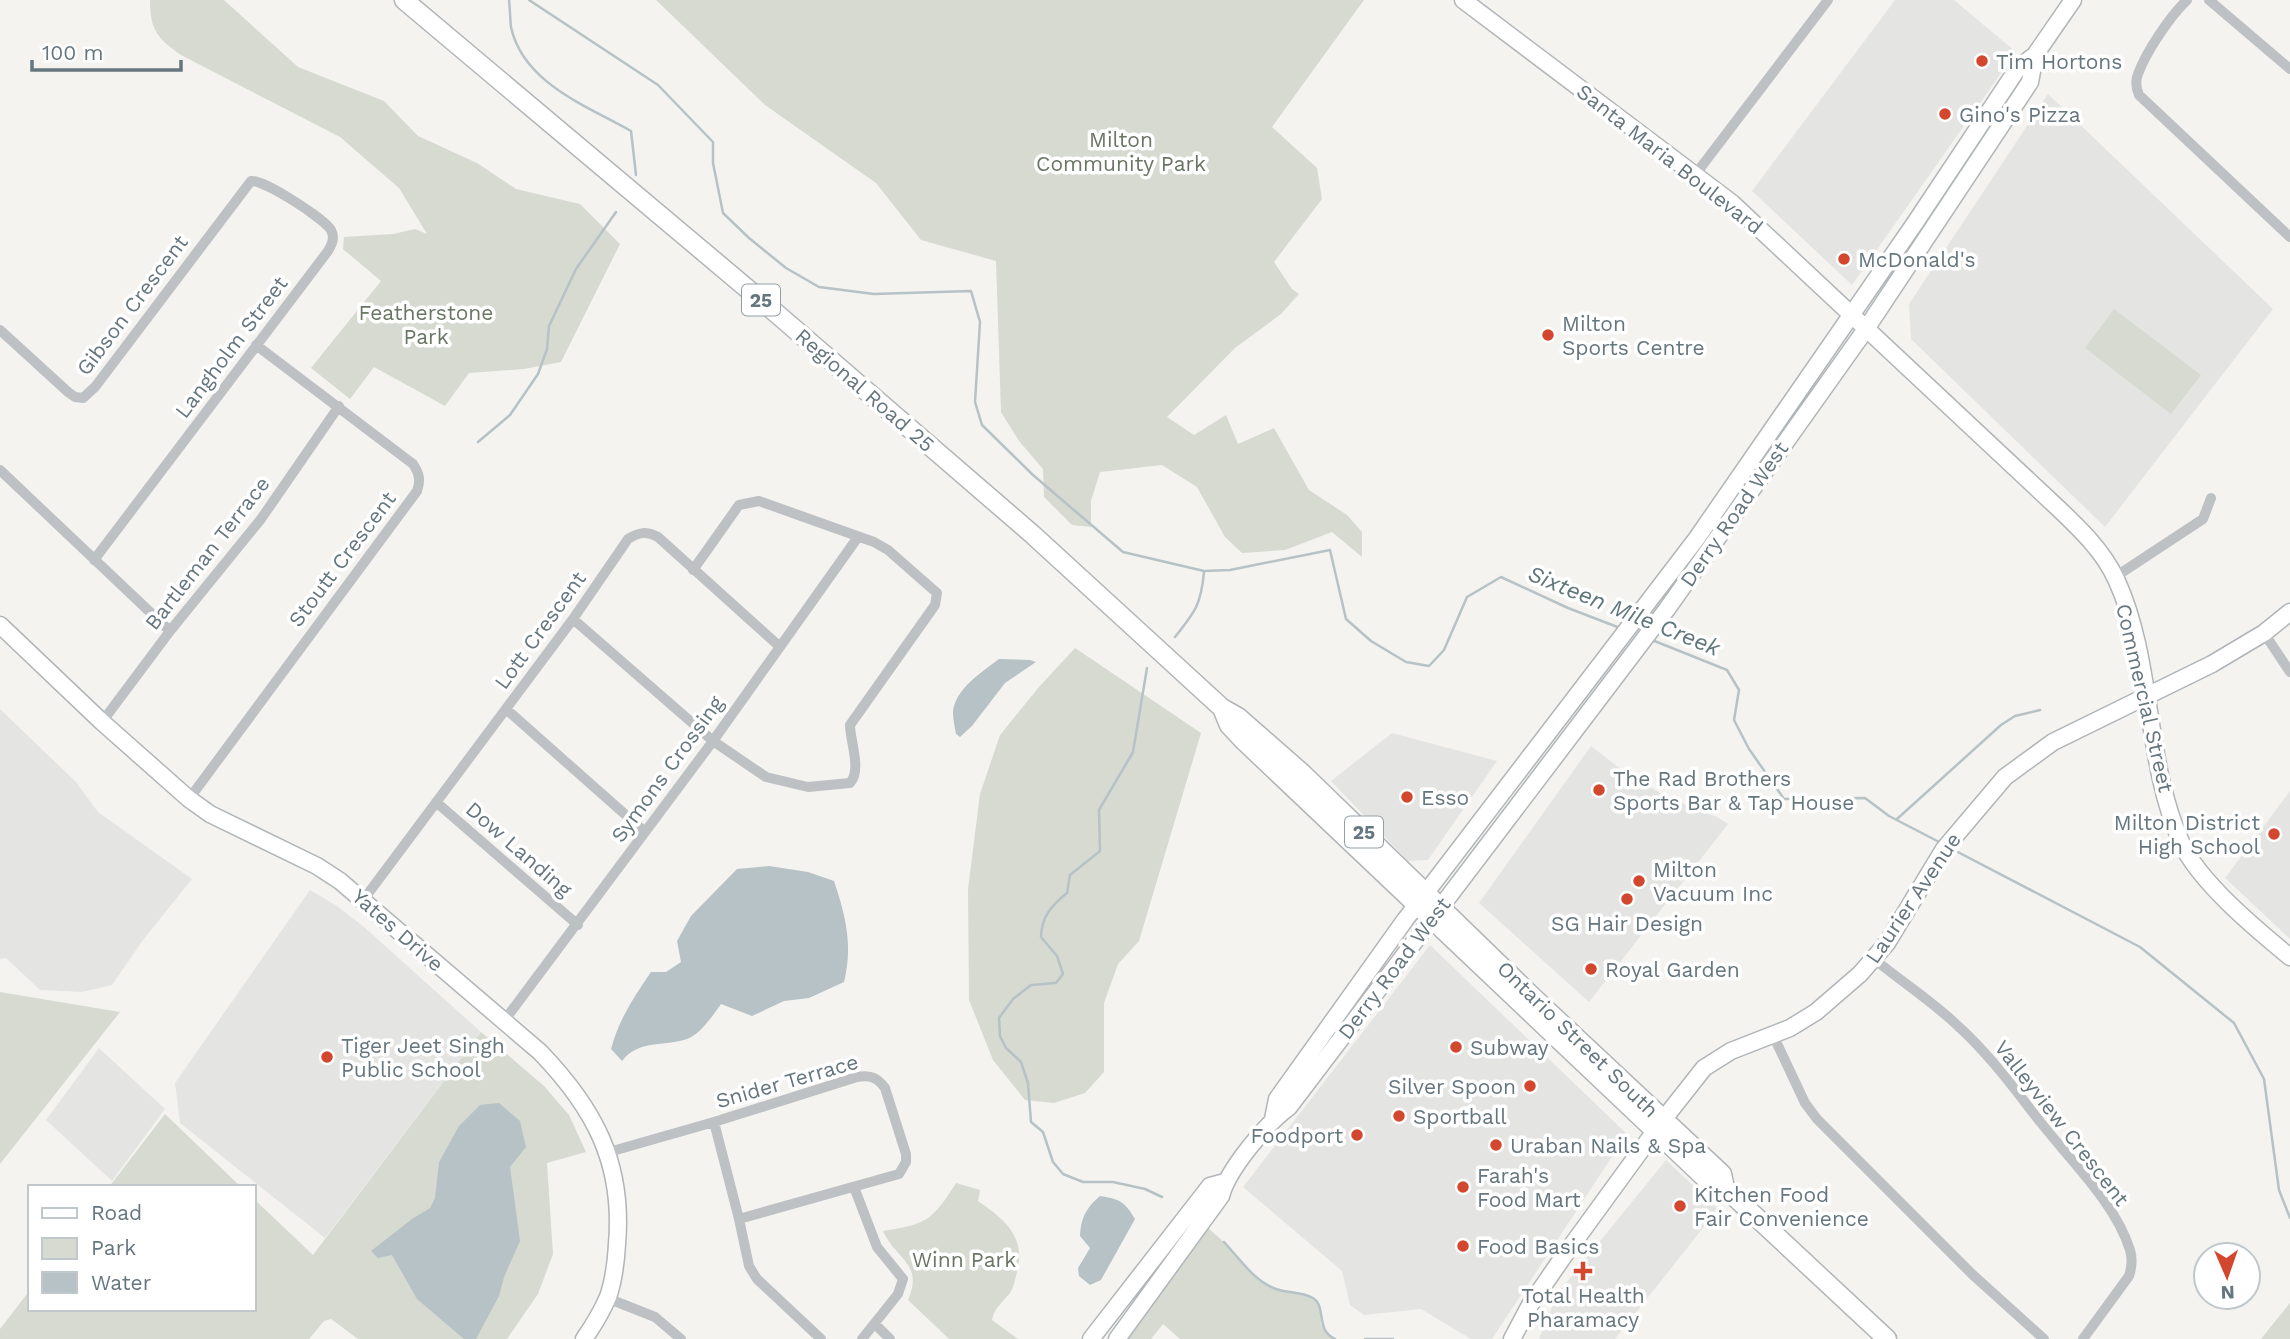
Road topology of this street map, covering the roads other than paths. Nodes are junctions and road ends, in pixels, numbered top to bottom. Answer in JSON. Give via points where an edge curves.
{"nodes":[{"id":1,"x":404,"y":0,"type":"edge"},
{"id":2,"x":1463,"y":0,"type":"edge"},
{"id":3,"x":1828,"y":0,"type":"edge"},
{"id":4,"x":2073,"y":0,"type":"edge"},
{"id":5,"x":2187,"y":0,"type":"edge"},
{"id":6,"x":2209,"y":0,"type":"edge"},
{"id":7,"x":2035,"y":55,"type":"junction"},
{"id":8,"x":2290,"y":69,"type":"edge"},
{"id":9,"x":1695,"y":175,"type":"junction"},
{"id":10,"x":251,"y":181,"type":"joint"},
{"id":11,"x":2290,"y":237,"type":"edge"},
{"id":12,"x":1852,"y":314,"type":"junction"},
{"id":13,"x":1866,"y":329,"type":"junction"},
{"id":14,"x":0,"y":330,"type":"edge"},
{"id":15,"x":256,"y":345,"type":"junction"},
{"id":16,"x":339,"y":406,"type":"junction"},
{"id":17,"x":0,"y":470,"type":"edge"},
{"id":18,"x":2211,"y":498,"type":"dead end"},
{"id":19,"x":858,"y":537,"type":"junction"},
{"id":20,"x":94,"y":561,"type":"junction"},
{"id":21,"x":693,"y":570,"type":"junction"},
{"id":22,"x":2115,"y":577,"type":"junction"},
{"id":23,"x":2290,"y":612,"type":"edge"},
{"id":24,"x":573,"y":619,"type":"junction"},
{"id":25,"x":0,"y":627,"type":"edge"},
{"id":26,"x":170,"y":631,"type":"junction"},
{"id":27,"x":2264,"y":633,"type":"junction"},
{"id":28,"x":779,"y":646,"type":"junction"},
{"id":29,"x":2290,"y":672,"type":"edge"},
{"id":30,"x":2146,"y":698,"type":"junction"},
{"id":31,"x":506,"y":709,"type":"junction"},
{"id":32,"x":102,"y":722,"type":"junction"},
{"id":33,"x":713,"y":741,"type":"junction"},
{"id":34,"x":189,"y":799,"type":"junction"},
{"id":35,"x":436,"y":802,"type":"junction"},
{"id":36,"x":645,"y":832,"type":"junction"},
{"id":37,"x":363,"y":899,"type":"junction"},
{"id":38,"x":1421,"y":899,"type":"junction"},
{"id":39,"x":1436,"y":913,"type":"junction"},
{"id":40,"x":578,"y":925,"type":"junction"},
{"id":41,"x":2290,"y":957,"type":"edge"},
{"id":42,"x":1874,"y":959,"type":"junction"},
{"id":43,"x":505,"y":1021,"type":"junction"},
{"id":44,"x":1773,"y":1035,"type":"junction"},
{"id":45,"x":1273,"y":1119,"type":"junction"},
{"id":46,"x":714,"y":1122,"type":"junction"},
{"id":47,"x":1659,"y":1126,"type":"junction"},
{"id":48,"x":609,"y":1152,"type":"junction"},
{"id":49,"x":1225,"y":1182,"type":"junction"},
{"id":50,"x":853,"y":1187,"type":"junction"},
{"id":51,"x":740,"y":1219,"type":"junction"},
{"id":52,"x":607,"y":1298,"type":"junction"},
{"id":53,"x":876,"y":1325,"type":"junction"},
{"id":54,"x":584,"y":1339,"type":"edge"},
{"id":55,"x":681,"y":1339,"type":"edge"},
{"id":56,"x":821,"y":1339,"type":"edge"},
{"id":57,"x":862,"y":1339,"type":"edge"},
{"id":58,"x":890,"y":1339,"type":"edge"},
{"id":59,"x":1091,"y":1339,"type":"edge"},
{"id":60,"x":1117,"y":1339,"type":"edge"},
{"id":61,"x":1512,"y":1339,"type":"edge"},
{"id":62,"x":1887,"y":1339,"type":"edge"},
{"id":63,"x":2044,"y":1339,"type":"edge"},
{"id":64,"x":2083,"y":1339,"type":"edge"}],
"edges":[{"from":1,"to":38,"type":"main road","name":"Regional Road 25","number":"25","via":[[1032,534],[1222,708],[1293,765]]},
{"from":2,"to":9,"type":"street","name":"Santa Maria Boulevard"},
{"from":3,"to":9,"type":"street"},
{"from":4,"to":7,"type":"street","name":"Derry Road West"},
{"from":5,"to":11,"type":"street","via":[[2137,75],[2139,95]]},
{"from":6,"to":8,"type":"street"},
{"from":7,"to":12,"type":"street","name":"Derry Road West","via":[[2018,68]]},
{"from":7,"to":13,"type":"street","name":"Derry Road West","via":[[2030,82]]},
{"from":9,"to":12,"type":"street","name":"Santa Maria Boulevard","via":[[1750,218]]},
{"from":10,"to":14,"type":"street","name":"Gibson Crescent","via":[[83,398],[68,392]]},
{"from":10,"to":15,"type":"street","name":"Langholm Street","via":[[264,184],[324,223],[333,240]]},
{"from":12,"to":13,"type":"street","name":"Santa Maria Boulevard"},
{"from":12,"to":38,"type":"street","name":"Derry Road West","via":[[1697,538]]},
{"from":13,"to":22,"type":"street","name":"Commercial Street","via":[[2078,527]]},
{"from":13,"to":39,"type":"street","name":"Derry Road West","via":[[1667,609]]},
{"from":15,"to":16,"type":"street","name":"Stoutt Crescent"},
{"from":15,"to":20,"type":"street","name":"Langholm Street"},
{"from":16,"to":26,"type":"street","name":"Bartleman Terrace","via":[[261,519]]},
{"from":16,"to":34,"type":"street","name":"Stoutt Crescent","via":[[414,464],[420,477],[417,491]]},
{"from":17,"to":20,"type":"street"},
{"from":18,"to":22,"type":"street","via":[[2203,519]]},
{"from":19,"to":21,"type":"street","via":[[768,503],[744,502]]},
{"from":19,"to":28,"type":"street","name":"Symons Crossing"},
{"from":19,"to":33,"type":"street","via":[[888,550],[938,596],[850,725],[854,779],[841,786],[808,787],[766,777]]},
{"from":20,"to":26,"type":"street"},
{"from":21,"to":24,"type":"street","name":"Lott Crescent","via":[[657,537],[636,534]]},
{"from":21,"to":28,"type":"street","name":"Lott Crescent"},
{"from":22,"to":30,"type":"street","name":"Commercial Street","via":[[2132,628]]},
{"from":23,"to":27,"type":"street","name":"Laurier Avenue"},
{"from":24,"to":31,"type":"street","name":"Lott Crescent"},
{"from":24,"to":33,"type":"street"},
{"from":25,"to":32,"type":"street","name":"Yates Drive"},
{"from":26,"to":32,"type":"street","name":"Bartleman Terrace"},
{"from":27,"to":29,"type":"street"},
{"from":27,"to":30,"type":"street","name":"Laurier Avenue"},
{"from":28,"to":33,"type":"street","name":"Symons Crossing"},
{"from":30,"to":41,"type":"street","name":"Commercial Street","via":[[2158,765],[2181,843],[2200,873]]},
{"from":30,"to":42,"type":"street","name":"Laurier Avenue","via":[[2053,742],[2004,777],[1957,831]]},
{"from":31,"to":35,"type":"street","name":"Lott Crescent"},
{"from":31,"to":36,"type":"street"},
{"from":32,"to":34,"type":"street","name":"Yates Drive"},
{"from":33,"to":36,"type":"street","name":"Symons Crossing"},
{"from":34,"to":37,"type":"street","name":"Yates Drive","via":[[210,814],[317,866]]},
{"from":35,"to":37,"type":"street","name":"Lott Crescent"},
{"from":35,"to":40,"type":"street","name":"Dow Landing"},
{"from":36,"to":40,"type":"street","name":"Symons Crossing"},
{"from":37,"to":43,"type":"street","name":"Yates Drive"},
{"from":38,"to":39,"type":"main road","name":"Ontario Street South","number":"25"},
{"from":38,"to":45,"type":"street","name":"Derry Road West","via":[[1277,1099]]},
{"from":39,"to":45,"type":"street","name":"Derry Road West","via":[[1289,1107]]},
{"from":39,"to":47,"type":"main road","name":"Ontario Street South"},
{"from":40,"to":43,"type":"street","name":"Symons Crossing"},
{"from":42,"to":44,"type":"street","name":"Laurier Avenue","via":[[1841,993]]},
{"from":42,"to":64,"type":"street","name":"Valleyview Crescent","via":[[1930,1001],[1985,1054],[2101,1196],[2121,1230],[2133,1265]]},
{"from":43,"to":48,"type":"street","name":"Yates Drive","via":[[562,1075],[592,1117]]},
{"from":44,"to":47,"type":"street","name":"Laurier Avenue","via":[[1731,1051],[1704,1068]]},
{"from":44,"to":63,"type":"street","via":[[1817,1119]]},
{"from":45,"to":49,"type":"street","name":"Derry Road West"},
{"from":46,"to":48,"type":"street","name":"Snider Terrace"},
{"from":46,"to":50,"type":"street","name":"Snider Terrace","via":[[873,1076],[885,1088],[906,1162],[899,1174]]},
{"from":46,"to":51,"type":"street"},
{"from":47,"to":61,"type":"street","name":"Laurier Avenue","via":[[1530,1305]]},
{"from":47,"to":62,"type":"main road","name":"Ontario Street South","via":[[1722,1174],[1725,1188]]},
{"from":48,"to":52,"type":"street","name":"Yates Drive","via":[[620,1218]]},
{"from":49,"to":59,"type":"street","name":"Derry Road West","via":[[1210,1186]]},
{"from":49,"to":60,"type":"street","name":"Derry Road West","via":[[1221,1195]]},
{"from":50,"to":51,"type":"street","name":"Snider Terrace"},
{"from":50,"to":53,"type":"street","via":[[877,1247],[904,1279]]},
{"from":51,"to":56,"type":"street","via":[[745,1254],[757,1279]]},
{"from":52,"to":54,"type":"street","name":"Yates Drive"},
{"from":52,"to":55,"type":"street","via":[[656,1317]]},
{"from":53,"to":57,"type":"street"},
{"from":53,"to":58,"type":"street"}]}
